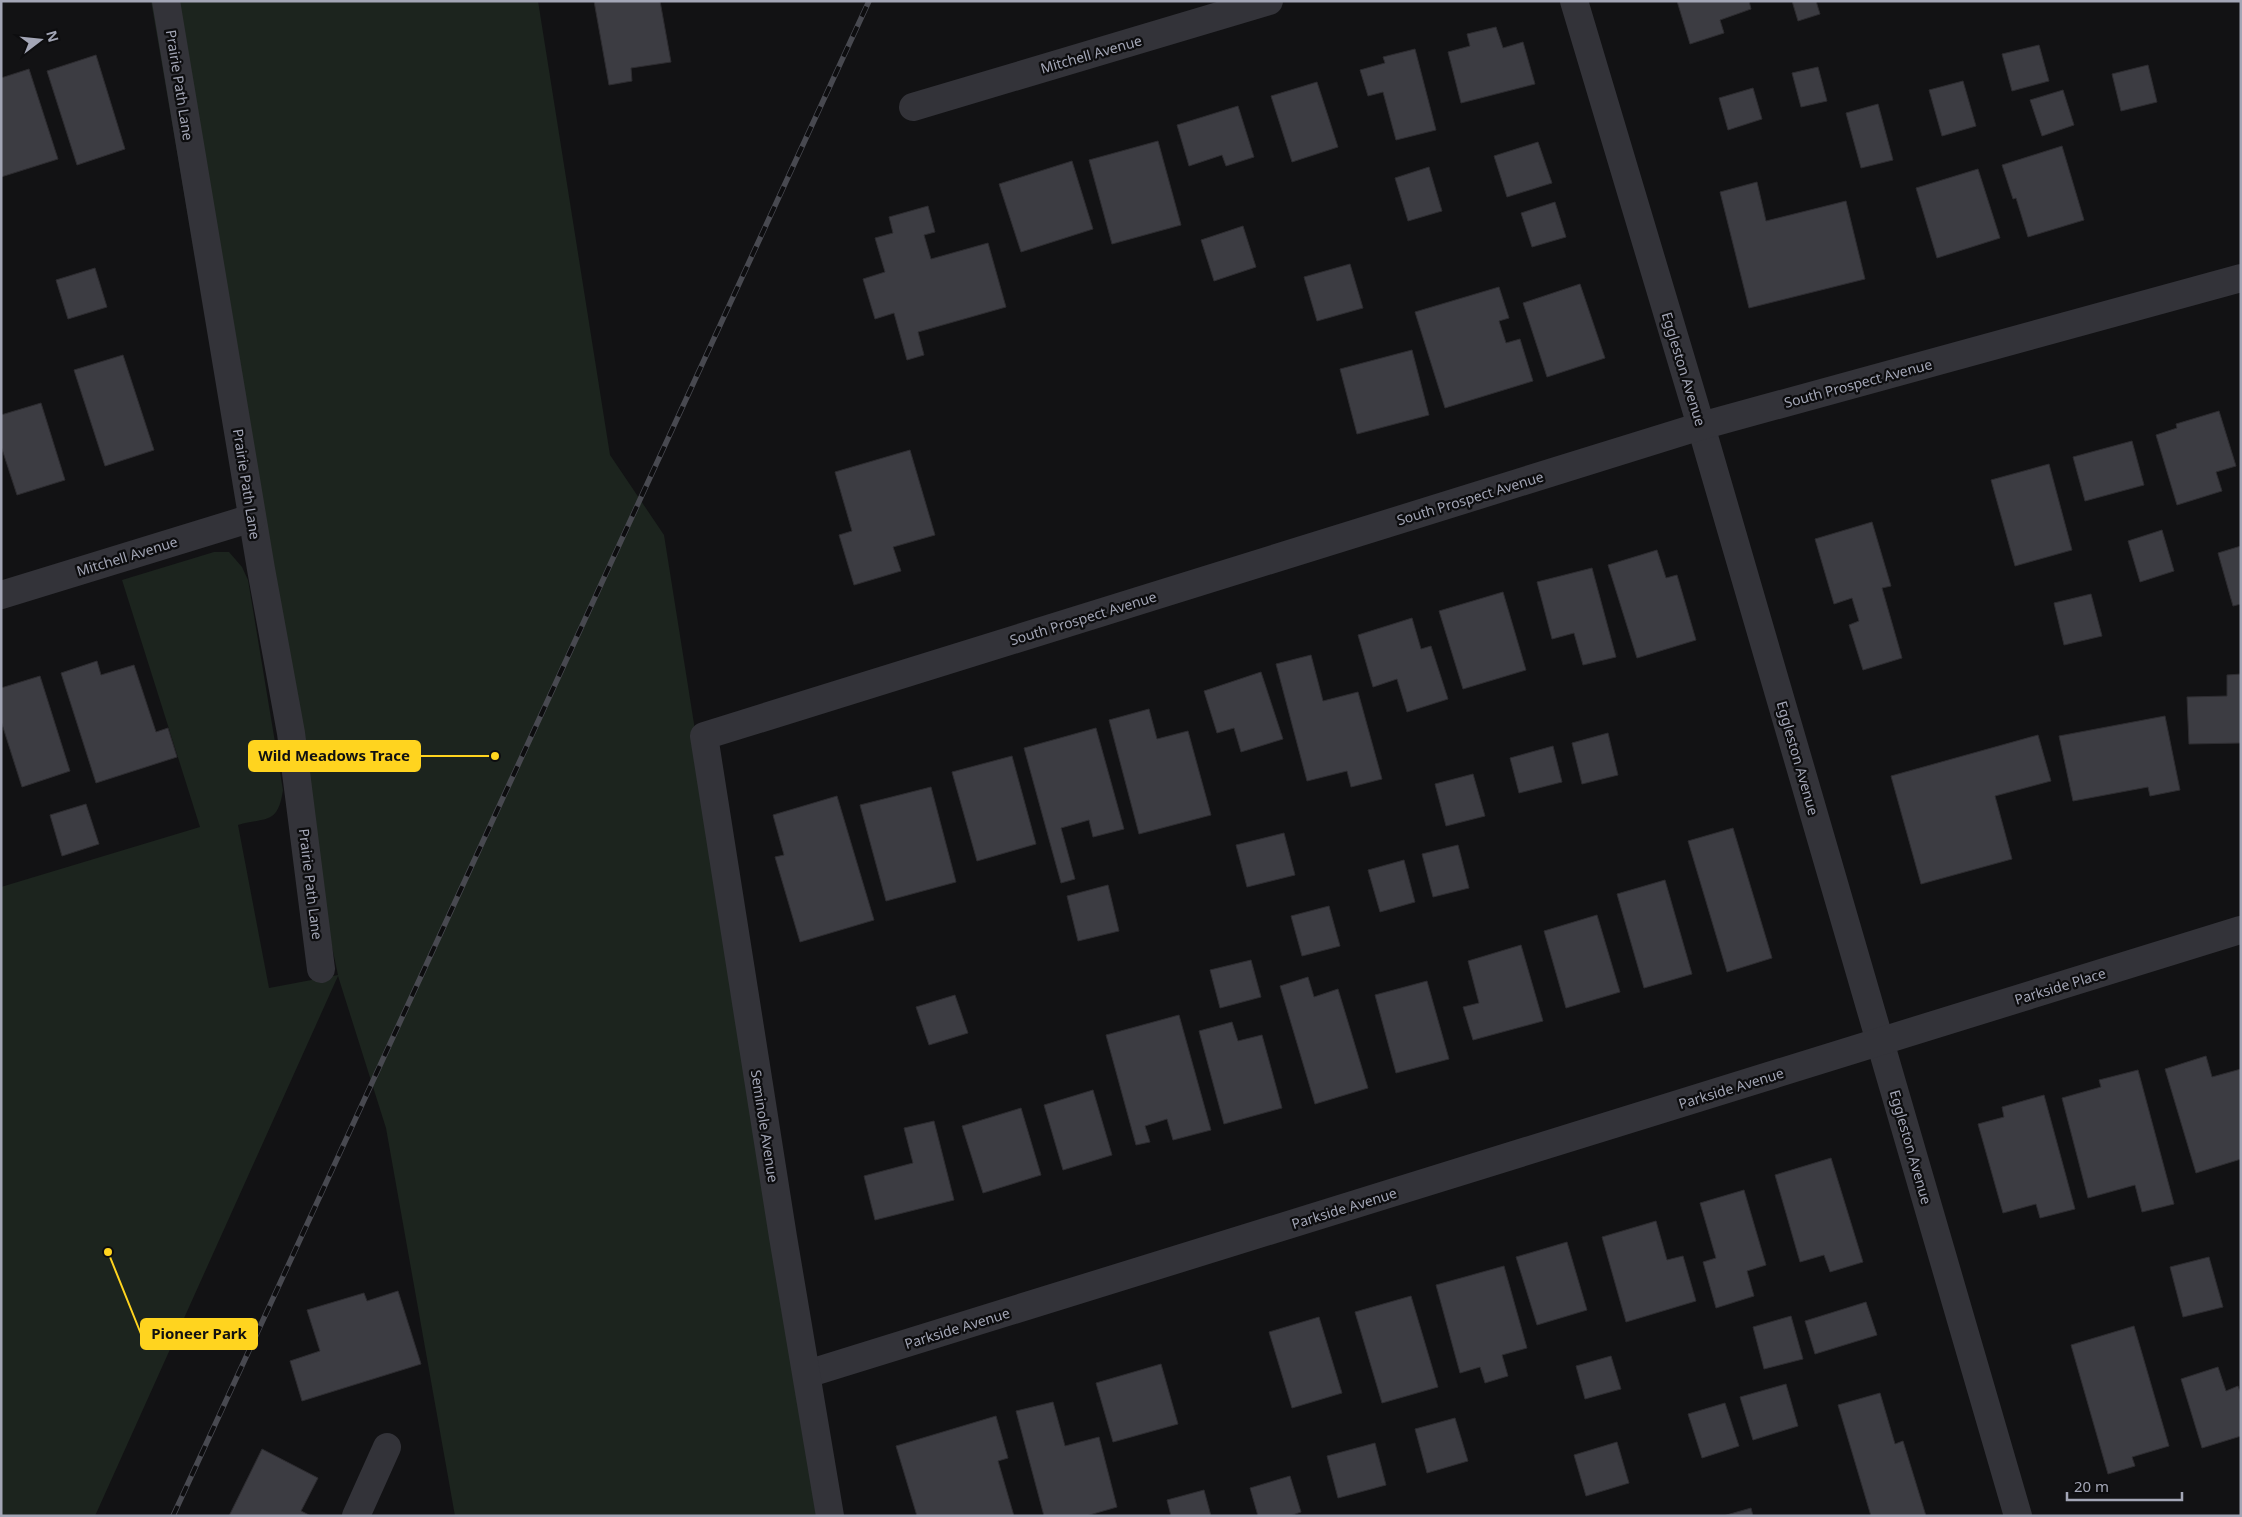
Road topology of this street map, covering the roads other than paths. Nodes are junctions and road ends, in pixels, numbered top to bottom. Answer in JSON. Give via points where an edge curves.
{"nodes":[{"id":1,"x":166,"y":1,"type":"edge"},
{"id":2,"x":1269,"y":1,"type":"edge"},
{"id":3,"x":1574,"y":1,"type":"edge"},
{"id":4,"x":913,"y":107,"type":"dead end"},
{"id":5,"x":2241,"y":278,"type":"edge"},
{"id":6,"x":1701,"y":426,"type":"junction"},
{"id":7,"x":252,"y":518,"type":"junction"},
{"id":8,"x":1,"y":595,"type":"edge"},
{"id":9,"x":704,"y":736,"type":"joint"},
{"id":10,"x":2240,"y":930,"type":"edge"},
{"id":11,"x":321,"y":968,"type":"dead end"},
{"id":12,"x":1881,"y":1042,"type":"junction"},
{"id":13,"x":807,"y":1374,"type":"junction"},
{"id":14,"x":387,"y":1446,"type":"dead end"},
{"id":15,"x":356,"y":1516,"type":"edge"},
{"id":16,"x":830,"y":1516,"type":"edge"},
{"id":17,"x":2018,"y":1516,"type":"edge"}],
"edges":[{"from":1,"to":7,"type":"street","name":"Prairie Path Lane"},
{"from":2,"to":4,"type":"street","name":"Mitchell Avenue"},
{"from":3,"to":6,"type":"street","name":"Eggleston Avenue"},
{"from":5,"to":6,"type":"street","name":"South Prospect Avenue"},
{"from":6,"to":9,"type":"street","name":"South Prospect Avenue"},
{"from":6,"to":12,"type":"street","name":"Eggleston Avenue"},
{"from":7,"to":8,"type":"street","name":"Mitchell Avenue"},
{"from":7,"to":11,"type":"street","name":"Prairie Path Lane","via":[[291,733]]},
{"from":9,"to":13,"type":"street","name":"Seminole Avenue"},
{"from":10,"to":12,"type":"street","name":"Parkside Place"},
{"from":12,"to":13,"type":"street","name":"Parkside Avenue"},
{"from":12,"to":17,"type":"street","name":"Eggleston Avenue"},
{"from":13,"to":16,"type":"street","name":"Seminole Avenue"},
{"from":14,"to":15,"type":"street"}]}
